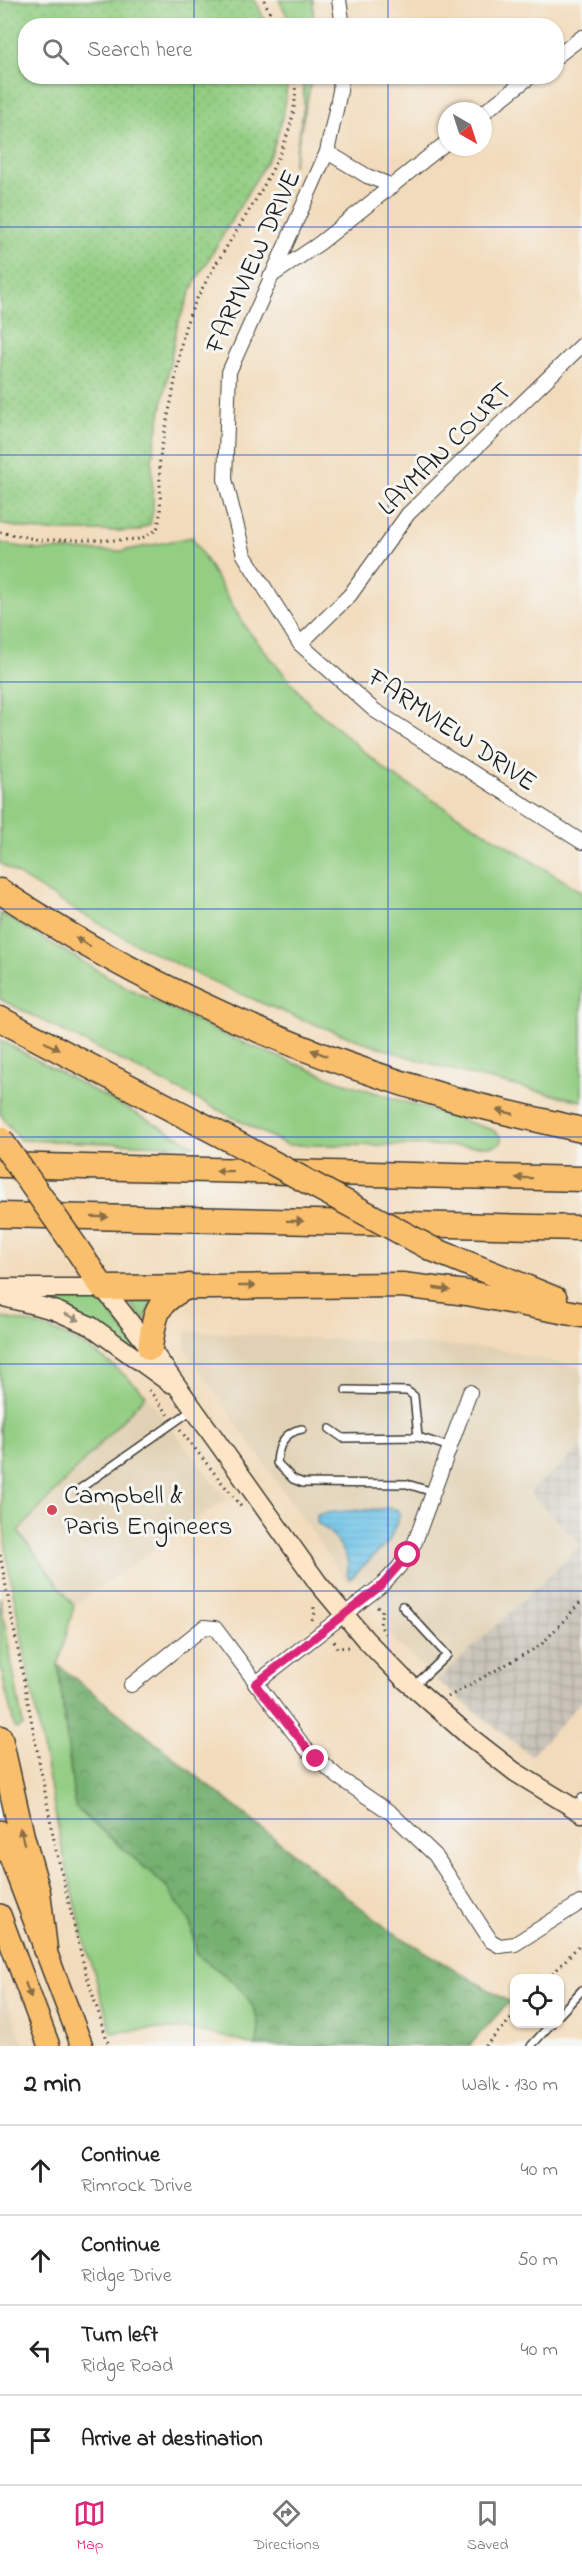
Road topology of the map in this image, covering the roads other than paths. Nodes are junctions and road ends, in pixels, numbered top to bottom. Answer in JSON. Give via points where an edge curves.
{"nodes":[{"id":1,"x":339,"y":0,"type":"edge"},
{"id":2,"x":341,"y":18,"type":"edge"},
{"id":3,"x":582,"y":37,"type":"edge"},
{"id":4,"x":564,"y":51,"type":"edge"},
{"id":5,"x":340,"y":84,"type":"edge"},
{"id":6,"x":521,"y":84,"type":"edge"},
{"id":7,"x":492,"y":106,"type":"edge"},
{"id":8,"x":438,"y":149,"type":"edge"},
{"id":9,"x":327,"y":152,"type":"junction"},
{"id":10,"x":393,"y":186,"type":"junction"},
{"id":11,"x":269,"y":278,"type":"junction"},
{"id":12,"x":582,"y":345,"type":"edge"},
{"id":13,"x":300,"y":644,"type":"junction"},
{"id":14,"x":579,"y":835,"type":"edge"},
{"id":15,"x":0,"y":891,"type":"edge"},
{"id":16,"x":0,"y":1019,"type":"edge"},
{"id":17,"x":582,"y":1130,"type":"edge"},
{"id":18,"x":0,"y":1139,"type":"edge"},
{"id":19,"x":0,"y":1165,"type":"edge"},
{"id":20,"x":582,"y":1179,"type":"edge"},
{"id":21,"x":0,"y":1215,"type":"edge"},
{"id":22,"x":582,"y":1228,"type":"edge"},
{"id":23,"x":189,"y":1286,"type":"junction"},
{"id":24,"x":103,"y":1287,"type":"junction"},
{"id":25,"x":0,"y":1288,"type":"edge"},
{"id":26,"x":0,"y":1296,"type":"edge"},
{"id":27,"x":582,"y":1308,"type":"edge"},
{"id":28,"x":582,"y":1315,"type":"edge"},
{"id":29,"x":150,"y":1348,"type":"junction"},
{"id":30,"x":346,"y":1390,"type":"dead end"},
{"id":31,"x":470,"y":1392,"type":"dead end"},
{"id":32,"x":183,"y":1393,"type":"junction"},
{"id":33,"x":194,"y":1408,"type":"junction"},
{"id":34,"x":302,"y":1429,"type":"dead end"},
{"id":35,"x":330,"y":1429,"type":"dead end"},
{"id":36,"x":418,"y":1437,"type":"junction"},
{"id":37,"x":450,"y":1447,"type":"junction"},
{"id":38,"x":78,"y":1490,"type":"dead end"},
{"id":39,"x":433,"y":1492,"type":"junction"},
{"id":40,"x":402,"y":1606,"type":"dead end"},
{"id":41,"x":344,"y":1615,"type":"junction"},
{"id":42,"x":255,"y":1684,"type":"junction"},
{"id":43,"x":132,"y":1685,"type":"dead end"},
{"id":44,"x":413,"y":1687,"type":"junction"},
{"id":45,"x":0,"y":1738,"type":"edge"},
{"id":46,"x":580,"y":1807,"type":"edge"},
{"id":47,"x":0,"y":1831,"type":"edge"},
{"id":48,"x":580,"y":1903,"type":"dead end"},
{"id":49,"x":0,"y":1915,"type":"edge"},
{"id":50,"x":45,"y":1949,"type":"junction"},
{"id":51,"x":582,"y":1990,"type":"edge"},
{"id":52,"x":564,"y":2010,"type":"edge"},
{"id":53,"x":547,"y":2028,"type":"edge"},
{"id":54,"x":49,"y":2046,"type":"edge"},
{"id":55,"x":82,"y":2046,"type":"edge"},
{"id":56,"x":531,"y":2046,"type":"edge"}],
"edges":[{"from":1,"to":2,"type":"street"},
{"from":3,"to":4,"type":"street"},
{"from":5,"to":9,"type":"street","name":"FARMVIEW DRIVE"},
{"from":6,"to":7,"type":"street"},
{"from":8,"to":10,"type":"street"},
{"from":9,"to":10,"type":"street","via":[[367,176]]},
{"from":9,"to":11,"type":"street","name":"FARMVIEW DRIVE"},
{"from":10,"to":11,"type":"street"},
{"from":11,"to":13,"type":"street","name":"FARMVIEW DRIVE","via":[[229,372],[225,478],[244,555]]},
{"from":12,"to":13,"type":"street","name":"LAYMAN COURT","via":[[408,514],[350,595]]},
{"from":13,"to":14,"type":"street","name":"FARMVIEW DRIVE","via":[[374,710]]},
{"from":17,"to":15,"type":"highway","one_way":true,"via":[[421,1089],[278,1037],[135,970]]},
{"from":16,"to":27,"type":"highway","one_way":true,"bridge":true,"via":[[432,1250]]},
{"from":18,"to":24,"type":"highway","bridge":true},
{"from":20,"to":19,"type":"highway","one_way":true},
{"from":21,"to":22,"type":"highway","one_way":true},
{"from":23,"to":24,"type":"highway"},
{"from":23,"to":28,"type":"highway","one_way":true,"via":[[402,1285]]},
{"from":23,"to":29,"type":"highway","via":[[169,1295],[155,1314]]},
{"from":24,"to":25,"type":"main road"},
{"from":24,"to":29,"type":"main road"},
{"from":26,"to":32,"type":"main road","one_way":true,"via":[[54,1310],[91,1326]]},
{"from":29,"to":32,"type":"main road"},
{"from":30,"to":36,"type":"lane","via":[[407,1391],[414,1396]]},
{"from":31,"to":37,"type":"street"},
{"from":32,"to":33,"type":"main road"},
{"from":33,"to":38,"type":"lane"},
{"from":33,"to":41,"type":"main road"},
{"from":34,"to":39,"type":"lane","via":[[291,1431],[278,1451],[277,1462],[293,1479],[303,1483],[407,1484]]},
{"from":35,"to":36,"type":"lane","via":[[343,1438]]},
{"from":36,"to":37,"type":"lane"},
{"from":37,"to":39,"type":"street"},
{"from":39,"to":41,"type":"street","via":[[415,1542],[399,1567]]},
{"from":40,"to":44,"type":"lane","via":[[447,1655]]},
{"from":41,"to":42,"type":"street"},
{"from":41,"to":44,"type":"main road"},
{"from":42,"to":43,"type":"street","via":[[218,1631],[209,1626]]},
{"from":42,"to":48,"type":"street","via":[[316,1759],[391,1813],[432,1852],[490,1941],[500,1946],[515,1944]]},
{"from":44,"to":46,"type":"main road","via":[[515,1772]]},
{"from":50,"to":45,"type":"highway","one_way":true,"via":[[38,1892]]},
{"from":47,"to":50,"type":"main road"},
{"from":49,"to":54,"type":"main road","one_way":true},
{"from":50,"to":55,"type":"main road"},
{"from":51,"to":52,"type":"lane"},
{"from":53,"to":56,"type":"lane"}]}
